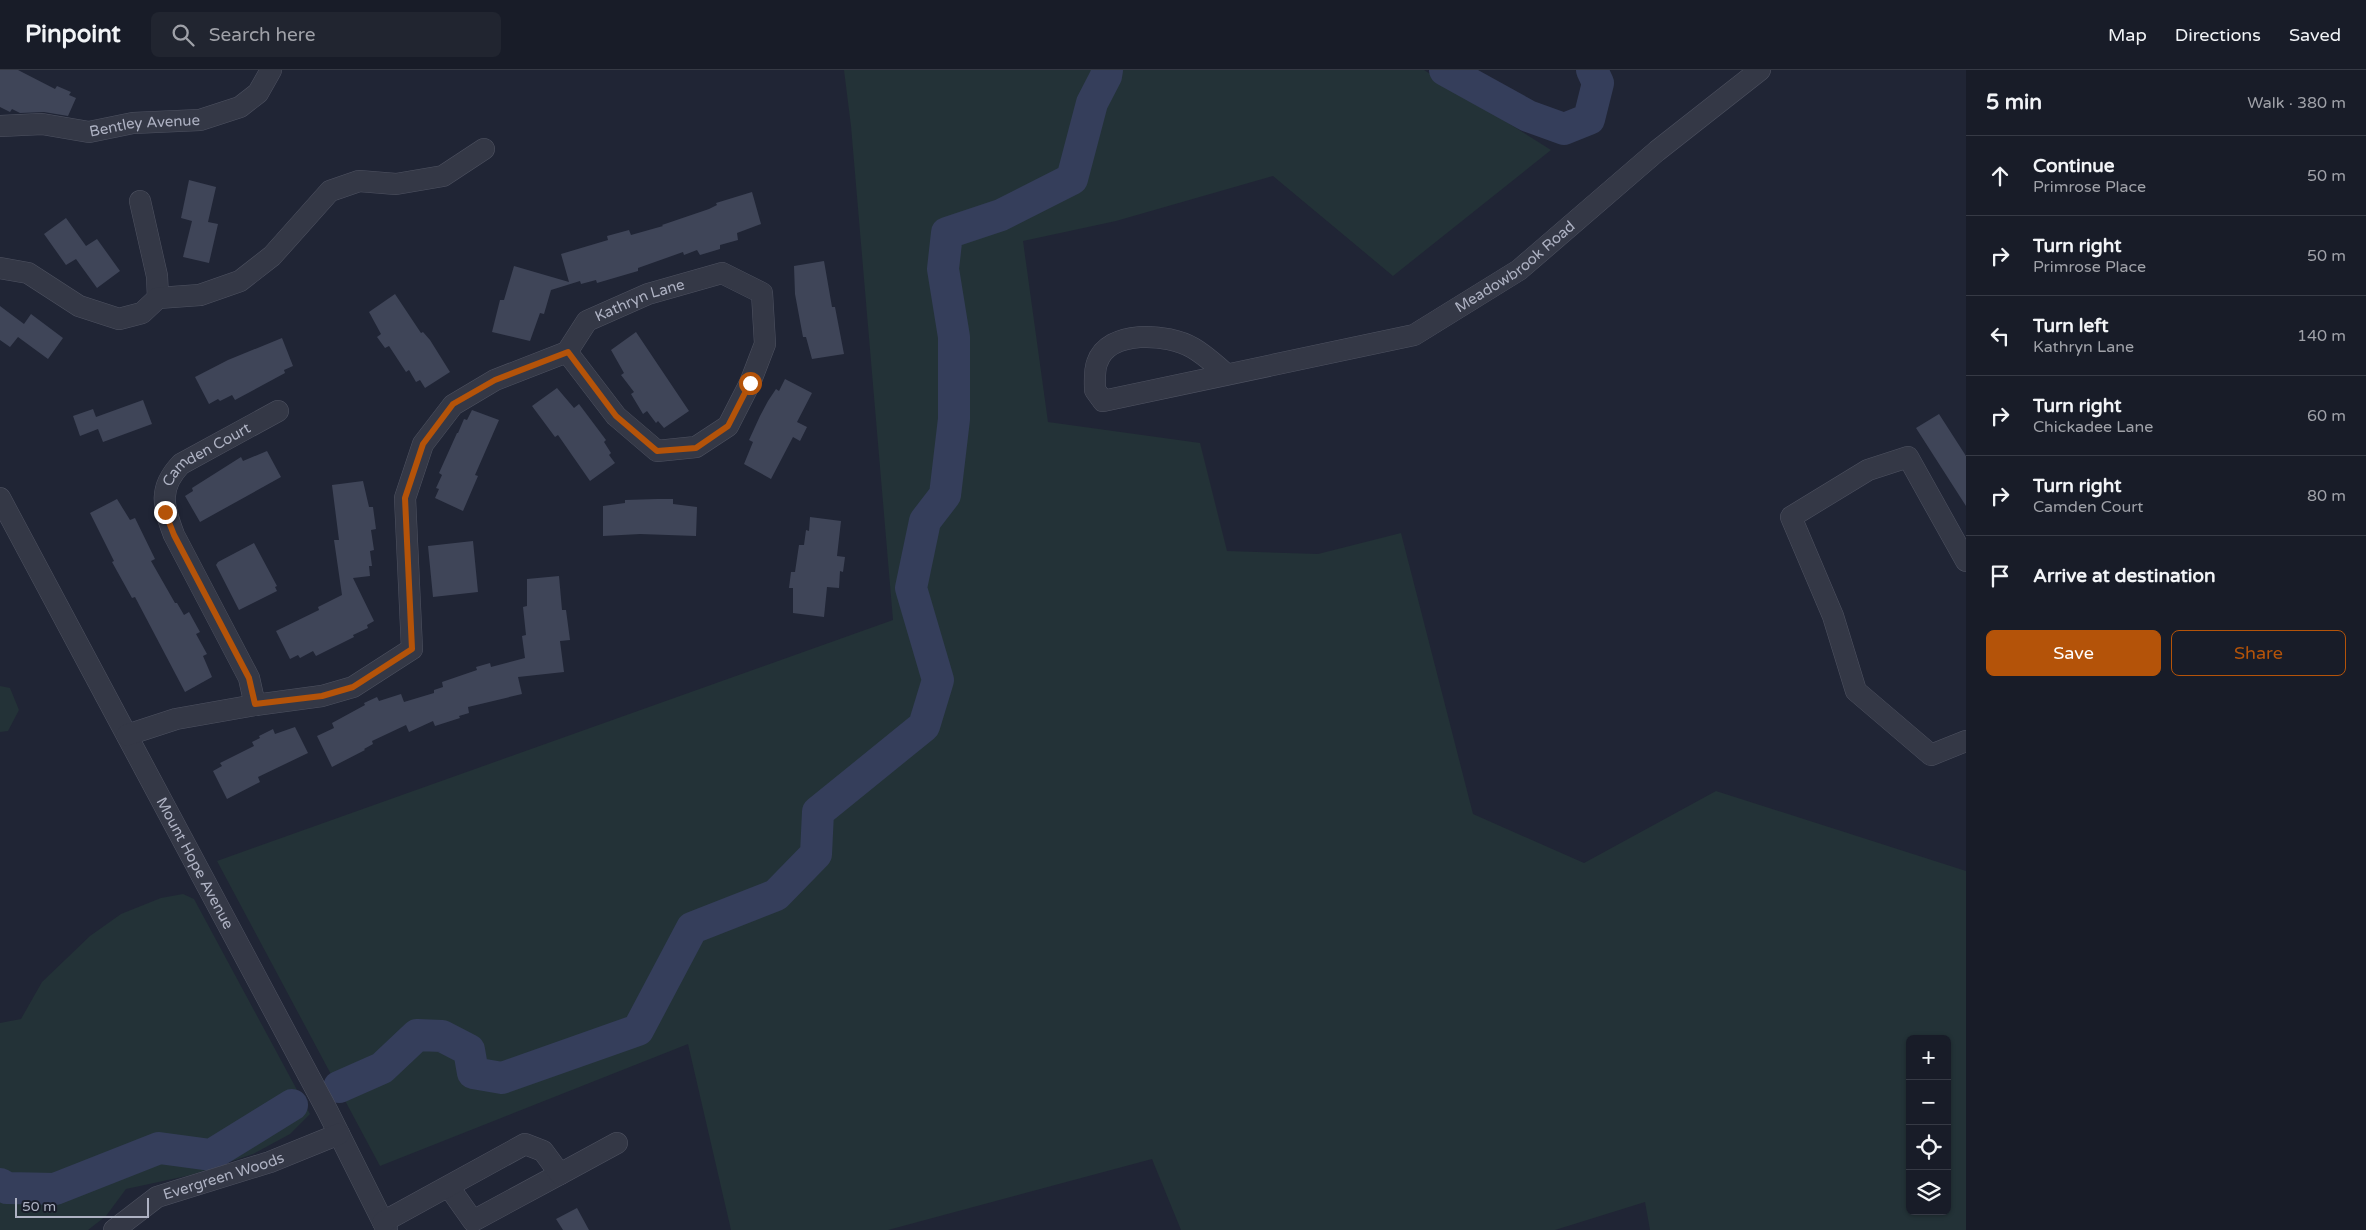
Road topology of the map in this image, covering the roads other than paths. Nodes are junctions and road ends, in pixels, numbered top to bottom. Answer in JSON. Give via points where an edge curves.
{"nodes":[{"id":1,"x":271,"y":70,"type":"edge"},
{"id":2,"x":1760,"y":70,"type":"edge"},
{"id":3,"x":0,"y":126,"type":"edge"},
{"id":4,"x":484,"y":149,"type":"dead end"},
{"id":5,"x":140,"y":201,"type":"dead end"},
{"id":6,"x":0,"y":268,"type":"edge"},
{"id":7,"x":158,"y":298,"type":"junction"},
{"id":8,"x":568,"y":352,"type":"junction"},
{"id":9,"x":1226,"y":374,"type":"junction"},
{"id":10,"x":278,"y":411,"type":"dead end"},
{"id":11,"x":0,"y":498,"type":"edge"},
{"id":12,"x":1966,"y":561,"type":"edge"},
{"id":13,"x":255,"y":704,"type":"junction"},
{"id":14,"x":127,"y":735,"type":"junction"},
{"id":15,"x":1966,"y":741,"type":"edge"},
{"id":16,"x":339,"y":1134,"type":"junction"},
{"id":17,"x":617,"y":1143,"type":"dead end"},
{"id":18,"x":560,"y":1174,"type":"junction"},
{"id":19,"x":450,"y":1187,"type":"junction"},
{"id":20,"x":385,"y":1226,"type":"edge"},
{"id":21,"x":114,"y":1230,"type":"edge"}],
"edges":[{"from":1,"to":3,"type":"street","name":"Bentley Avenue","via":[[258,93],[240,107],[200,120],[133,123],[89,132],[42,124]]},
{"from":2,"to":9,"type":"street","name":"Meadowbrook Road","via":[[1657,150],[1519,270],[1414,335]]},
{"from":4,"to":7,"type":"street","via":[[443,176],[396,184],[360,181],[330,191],[272,256],[240,280],[200,295]]},
{"from":5,"to":7,"type":"street","via":[[157,276]]},
{"from":6,"to":7,"type":"street","via":[[28,273],[79,306],[119,320],[142,312]]},
{"from":8,"to":8,"type":"street","name":"Kathryn Lane","via":[[587,321],[648,294],[722,273],[762,293],[765,344],[750,383],[728,426],[696,448],[657,451],[616,416]]},
{"from":8,"to":13,"type":"street","via":[[495,380],[453,404],[423,444],[405,498],[412,649],[353,687],[322,696]]},
{"from":9,"to":9,"type":"street","name":"Meadowbrook Road","via":[[1103,401],[1095,390],[1097,362],[1112,344],[1137,336],[1192,347]]},
{"from":10,"to":13,"type":"street","name":"Camden Court","via":[[181,464],[170,475],[164,494],[165,512],[174,535],[249,678]]},
{"from":11,"to":14,"type":"street","name":"Mount Hope Avenue"},
{"from":12,"to":15,"type":"street","via":[[1908,457],[1868,470],[1791,517],[1832,616],[1856,691],[1931,755]]},
{"from":13,"to":14,"type":"street","via":[[176,719]]},
{"from":14,"to":16,"type":"street","name":"Mount Hope Avenue"},
{"from":16,"to":20,"type":"street","name":"Mount Hope Avenue"},
{"from":16,"to":21,"type":"street","name":"Evergreen Woods","via":[[270,1162],[157,1197]]},
{"from":17,"to":18,"type":"street"},
{"from":18,"to":19,"type":"street","via":[[543,1151],[526,1144]]},
{"from":18,"to":19,"type":"street","via":[[473,1221]]},
{"from":19,"to":20,"type":"street"}]}
